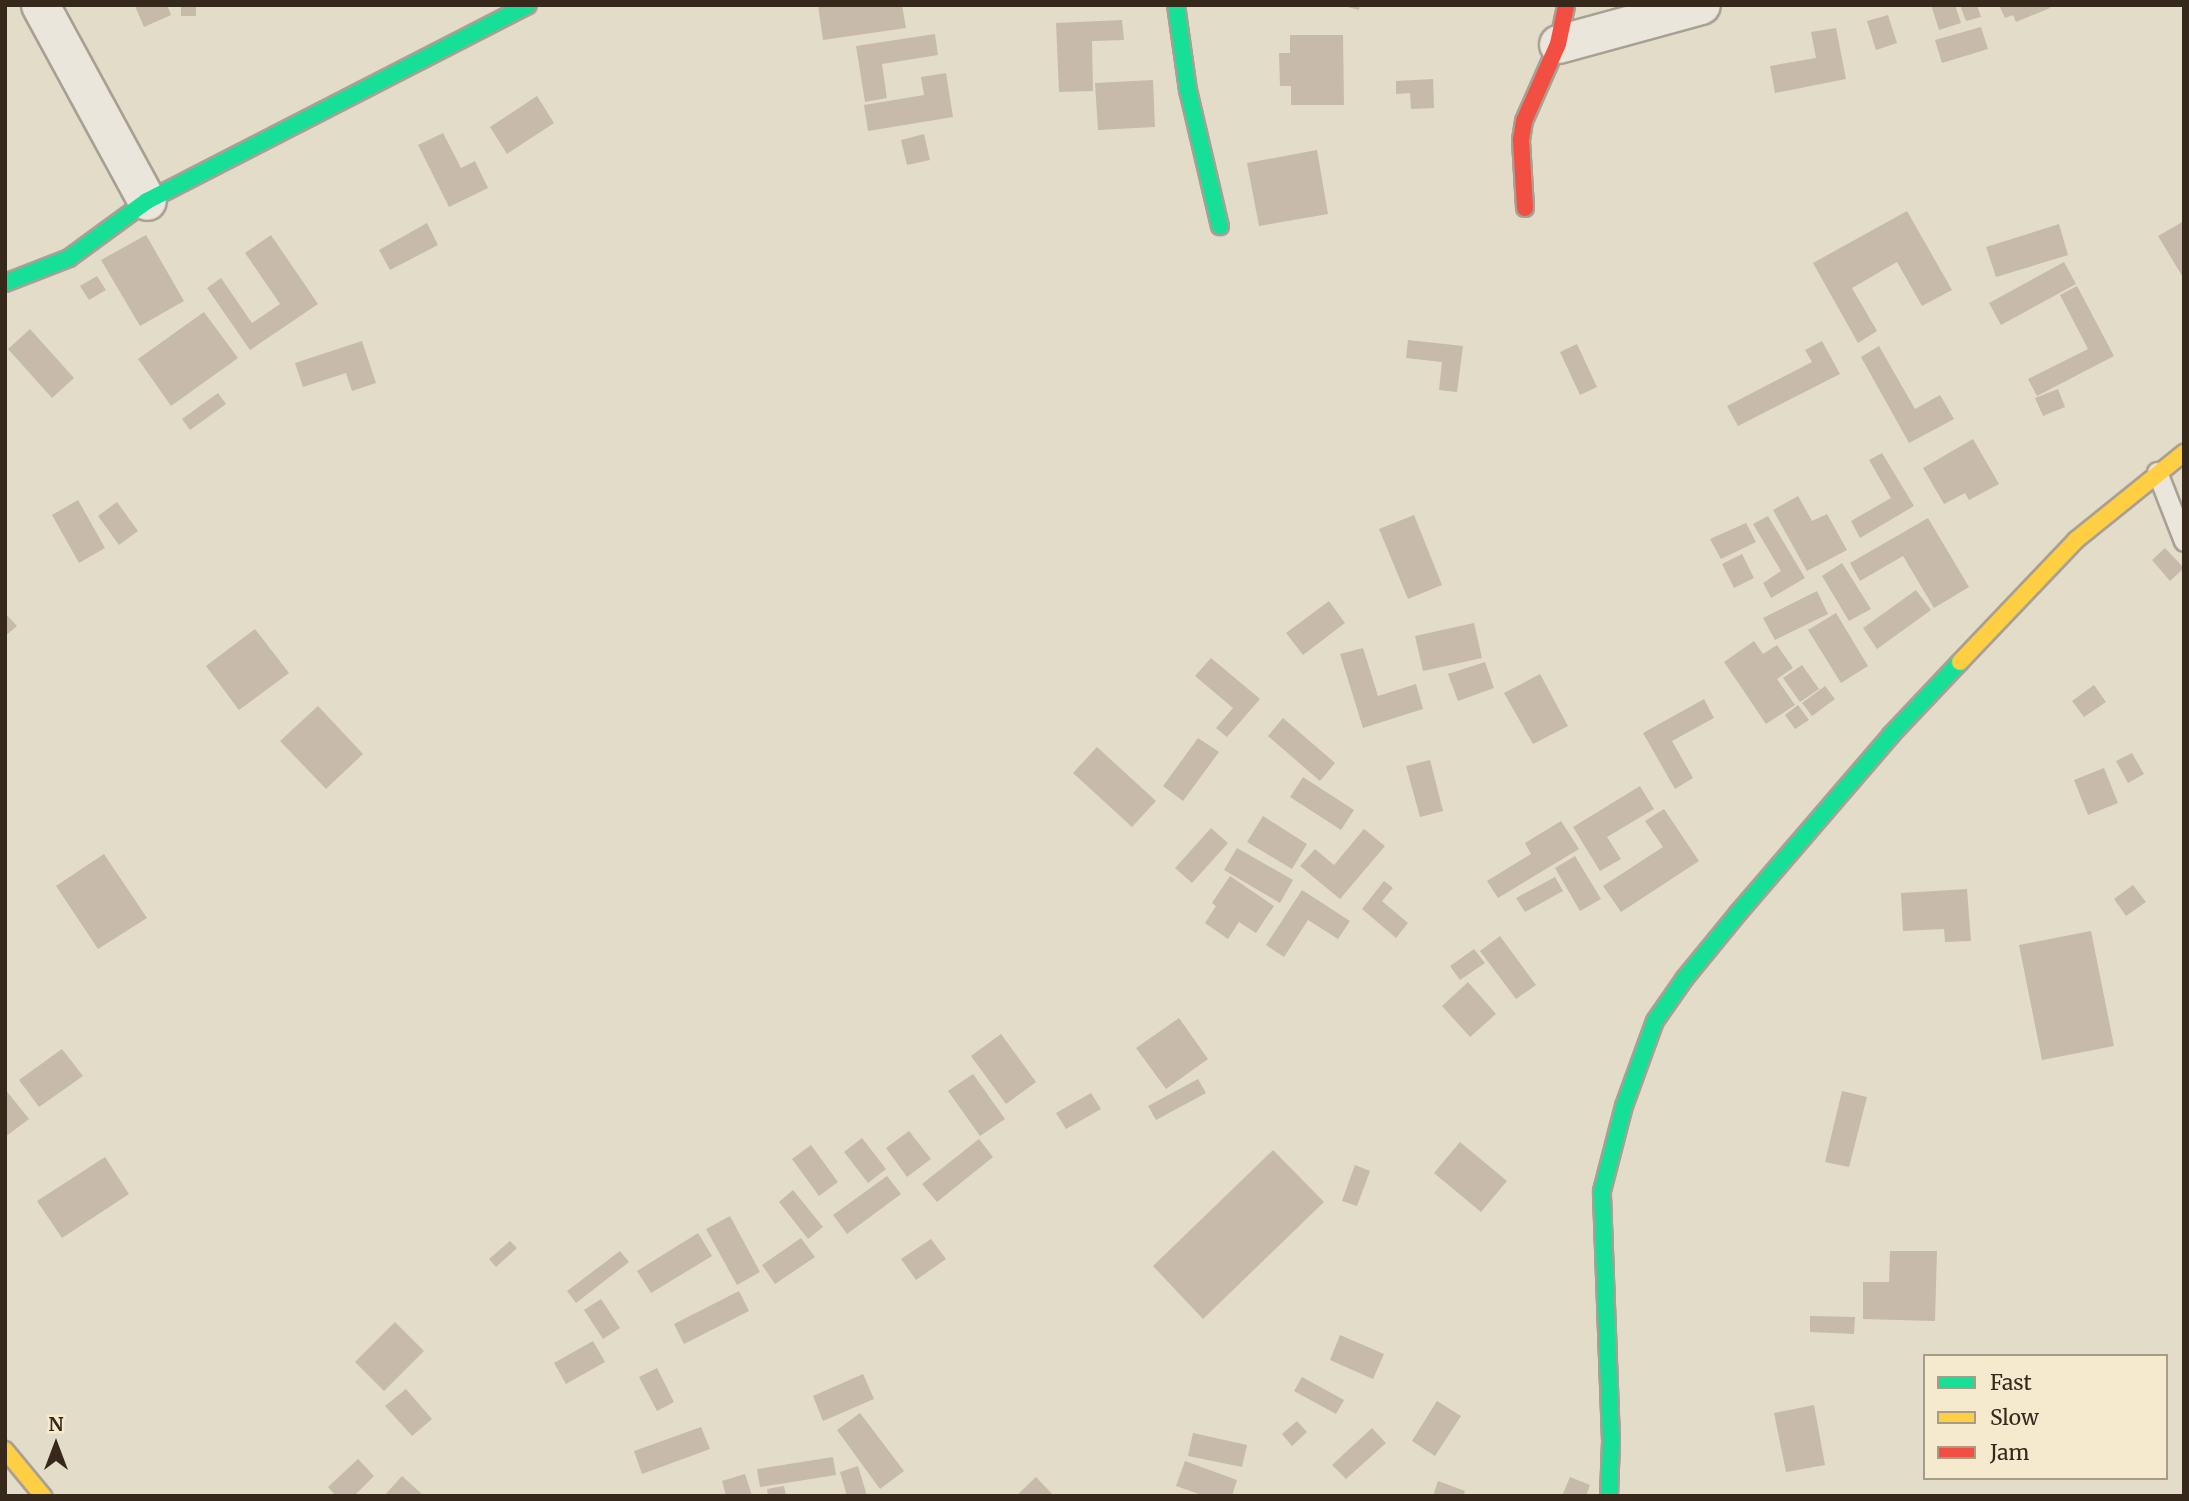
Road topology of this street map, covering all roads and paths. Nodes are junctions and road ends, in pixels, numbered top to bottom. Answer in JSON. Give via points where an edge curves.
{"nodes":[{"id":1,"x":40,"y":5,"type":"edge"},
{"id":2,"x":528,"y":5,"type":"edge"},
{"id":3,"x":1176,"y":5,"type":"edge"},
{"id":4,"x":1566,"y":5,"type":"edge"},
{"id":5,"x":1701,"y":5,"type":"edge"},
{"id":6,"x":1558,"y":44,"type":"junction"},
{"id":7,"x":147,"y":201,"type":"junction"},
{"id":8,"x":1524,"y":208,"type":"dead end"},
{"id":9,"x":1220,"y":226,"type":"dead end"},
{"id":10,"x":5,"y":283,"type":"edge"},
{"id":11,"x":2184,"y":453,"type":"edge"},
{"id":12,"x":2157,"y":472,"type":"junction"},
{"id":13,"x":2184,"y":541,"type":"edge"},
{"id":14,"x":5,"y":1450,"type":"edge"},
{"id":15,"x":43,"y":1496,"type":"edge"},
{"id":16,"x":1609,"y":1496,"type":"edge"}],
"edges":[{"from":1,"to":7,"type":"street"},
{"from":2,"to":7,"type":"main road"},
{"from":3,"to":9,"type":"main road","via":[[1188,90]]},
{"from":4,"to":6,"type":"main road"},
{"from":5,"to":6,"type":"street"},
{"from":6,"to":8,"type":"main road","via":[[1524,121]]},
{"from":7,"to":10,"type":"main road","via":[[69,258]]},
{"from":11,"to":12,"type":"main road"},
{"from":12,"to":13,"type":"lane"},
{"from":12,"to":16,"type":"main road","via":[[2076,540],[1891,735],[1739,912],[1655,1021],[1624,1106],[1602,1191]]},
{"from":14,"to":15,"type":"main road"}]}
